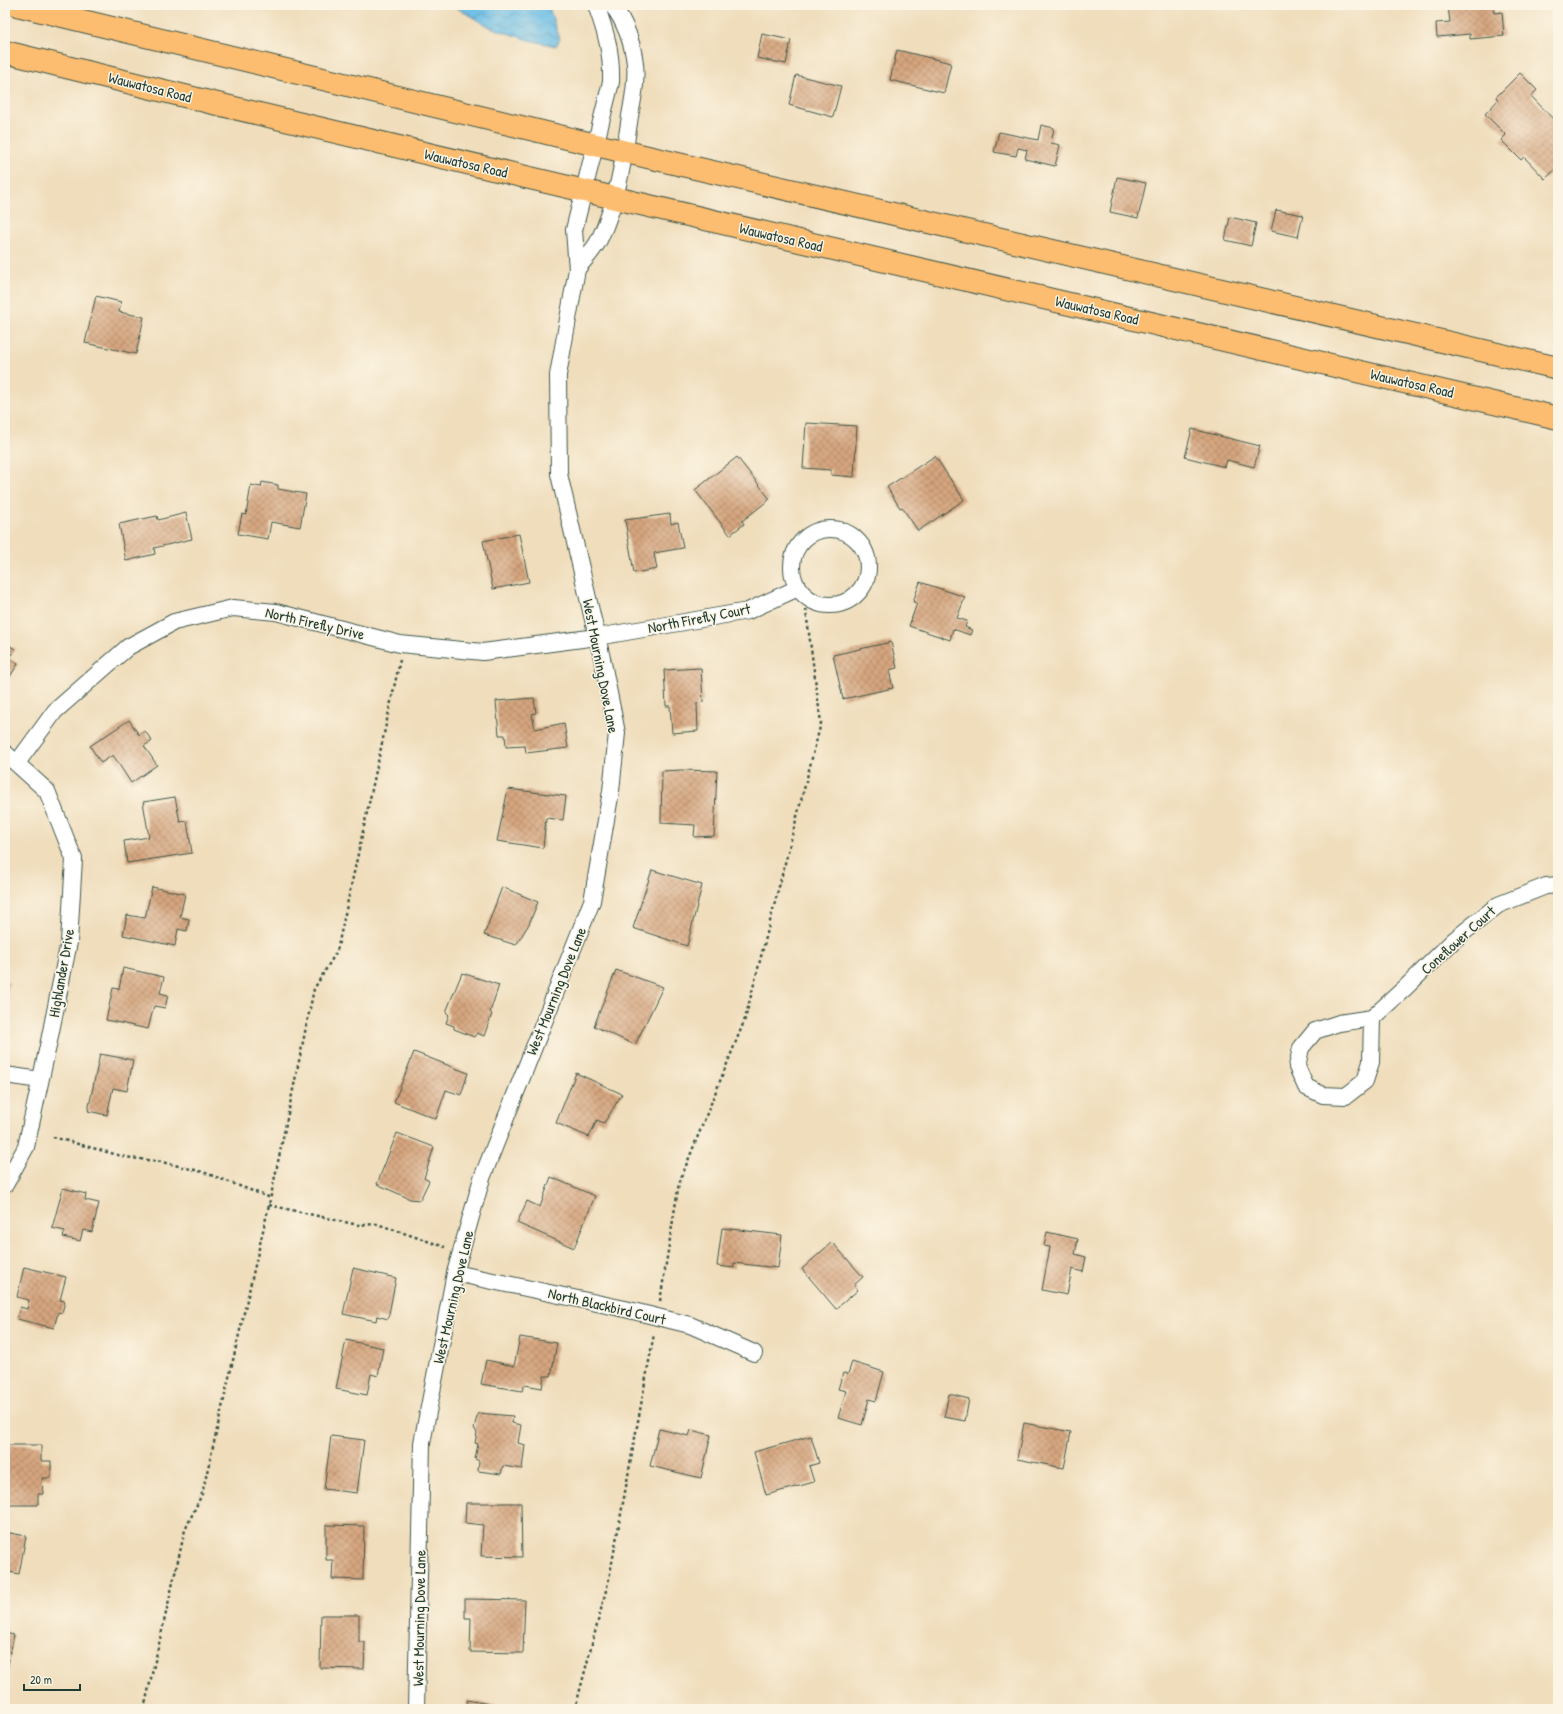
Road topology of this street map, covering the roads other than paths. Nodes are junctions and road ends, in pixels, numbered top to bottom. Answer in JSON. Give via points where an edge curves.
{"nodes":[{"id":1,"x":18,"y":5,"type":"edge"},
{"id":2,"x":596,"y":5,"type":"edge"},
{"id":3,"x":612,"y":5,"type":"edge"},
{"id":4,"x":5,"y":52,"type":"edge"},
{"id":5,"x":596,"y":145,"type":"junction"},
{"id":6,"x":625,"y":152,"type":"junction"},
{"id":7,"x":585,"y":191,"type":"junction"},
{"id":8,"x":615,"y":198,"type":"junction"},
{"id":9,"x":577,"y":269,"type":"junction"},
{"id":10,"x":1558,"y":368,"type":"edge"},
{"id":11,"x":1558,"y":418,"type":"edge"},
{"id":12,"x":798,"y":588,"type":"junction"},
{"id":13,"x":597,"y":637,"type":"junction"},
{"id":14,"x":11,"y":758,"type":"edge"},
{"id":15,"x":1558,"y":885,"type":"edge"},
{"id":16,"x":1372,"y":1018,"type":"junction"},
{"id":17,"x":5,"y":1075,"type":"edge"},
{"id":18,"x":40,"y":1080,"type":"junction"},
{"id":19,"x":5,"y":1184,"type":"edge"},
{"id":20,"x":455,"y":1274,"type":"junction"},
{"id":21,"x":754,"y":1353,"type":"dead end"},
{"id":22,"x":416,"y":1709,"type":"edge"}],
"edges":[{"from":1,"to":5,"type":"main road"},
{"from":2,"to":5,"type":"street","via":[[606,32],[612,65],[611,82]]},
{"from":3,"to":6,"type":"street","via":[[622,20],[631,43],[635,64],[635,82]]},
{"from":4,"to":7,"type":"main road","name":"Wauwatosa Road"},
{"from":5,"to":6,"type":"main road"},
{"from":5,"to":7,"type":"street"},
{"from":6,"to":8,"type":"street"},
{"from":6,"to":10,"type":"main road"},
{"from":7,"to":8,"type":"main road","name":"Wauwatosa Road"},
{"from":7,"to":9,"type":"street","via":[[574,230]]},
{"from":8,"to":9,"type":"street","via":[[598,240]]},
{"from":8,"to":11,"type":"main road","name":"Wauwatosa Road"},
{"from":9,"to":13,"type":"street","name":"West Mourning Dove Lane","via":[[558,375],[559,474]]},
{"from":12,"to":12,"type":"street","via":[[793,576],[792,563],[795,551],[803,540],[825,529],[838,530],[850,535],[859,543],[866,555],[868,566],[860,590],[851,598],[840,604],[817,603]]},
{"from":12,"to":13,"type":"street","name":"North Firefly Court","via":[[748,611]]},
{"from":13,"to":14,"type":"street","name":"North Firefly Drive","via":[[482,652],[404,644],[276,612],[233,608],[174,622],[128,647],[55,711]]},
{"from":13,"to":20,"type":"street","name":"West Mourning Dove Lane","via":[[617,733],[611,791],[592,901],[482,1178]]},
{"from":14,"to":18,"type":"street","name":"Highlander Drive","via":[[47,791],[74,859],[69,942]]},
{"from":15,"to":16,"type":"street","name":"Coneflower Court","via":[[1546,886],[1498,905],[1454,940]]},
{"from":16,"to":16,"type":"street","via":[[1338,1023],[1315,1031],[1301,1048],[1297,1067],[1306,1087],[1323,1095],[1346,1096],[1364,1080],[1371,1062]]},
{"from":17,"to":18,"type":"street"},
{"from":18,"to":19,"type":"street","name":"Highlander Drive","via":[[26,1147]]},
{"from":20,"to":21,"type":"street","name":"North Blackbird Court","via":[[690,1325]]},
{"from":20,"to":22,"type":"street","name":"West Mourning Dove Lane","via":[[422,1443]]}]}
